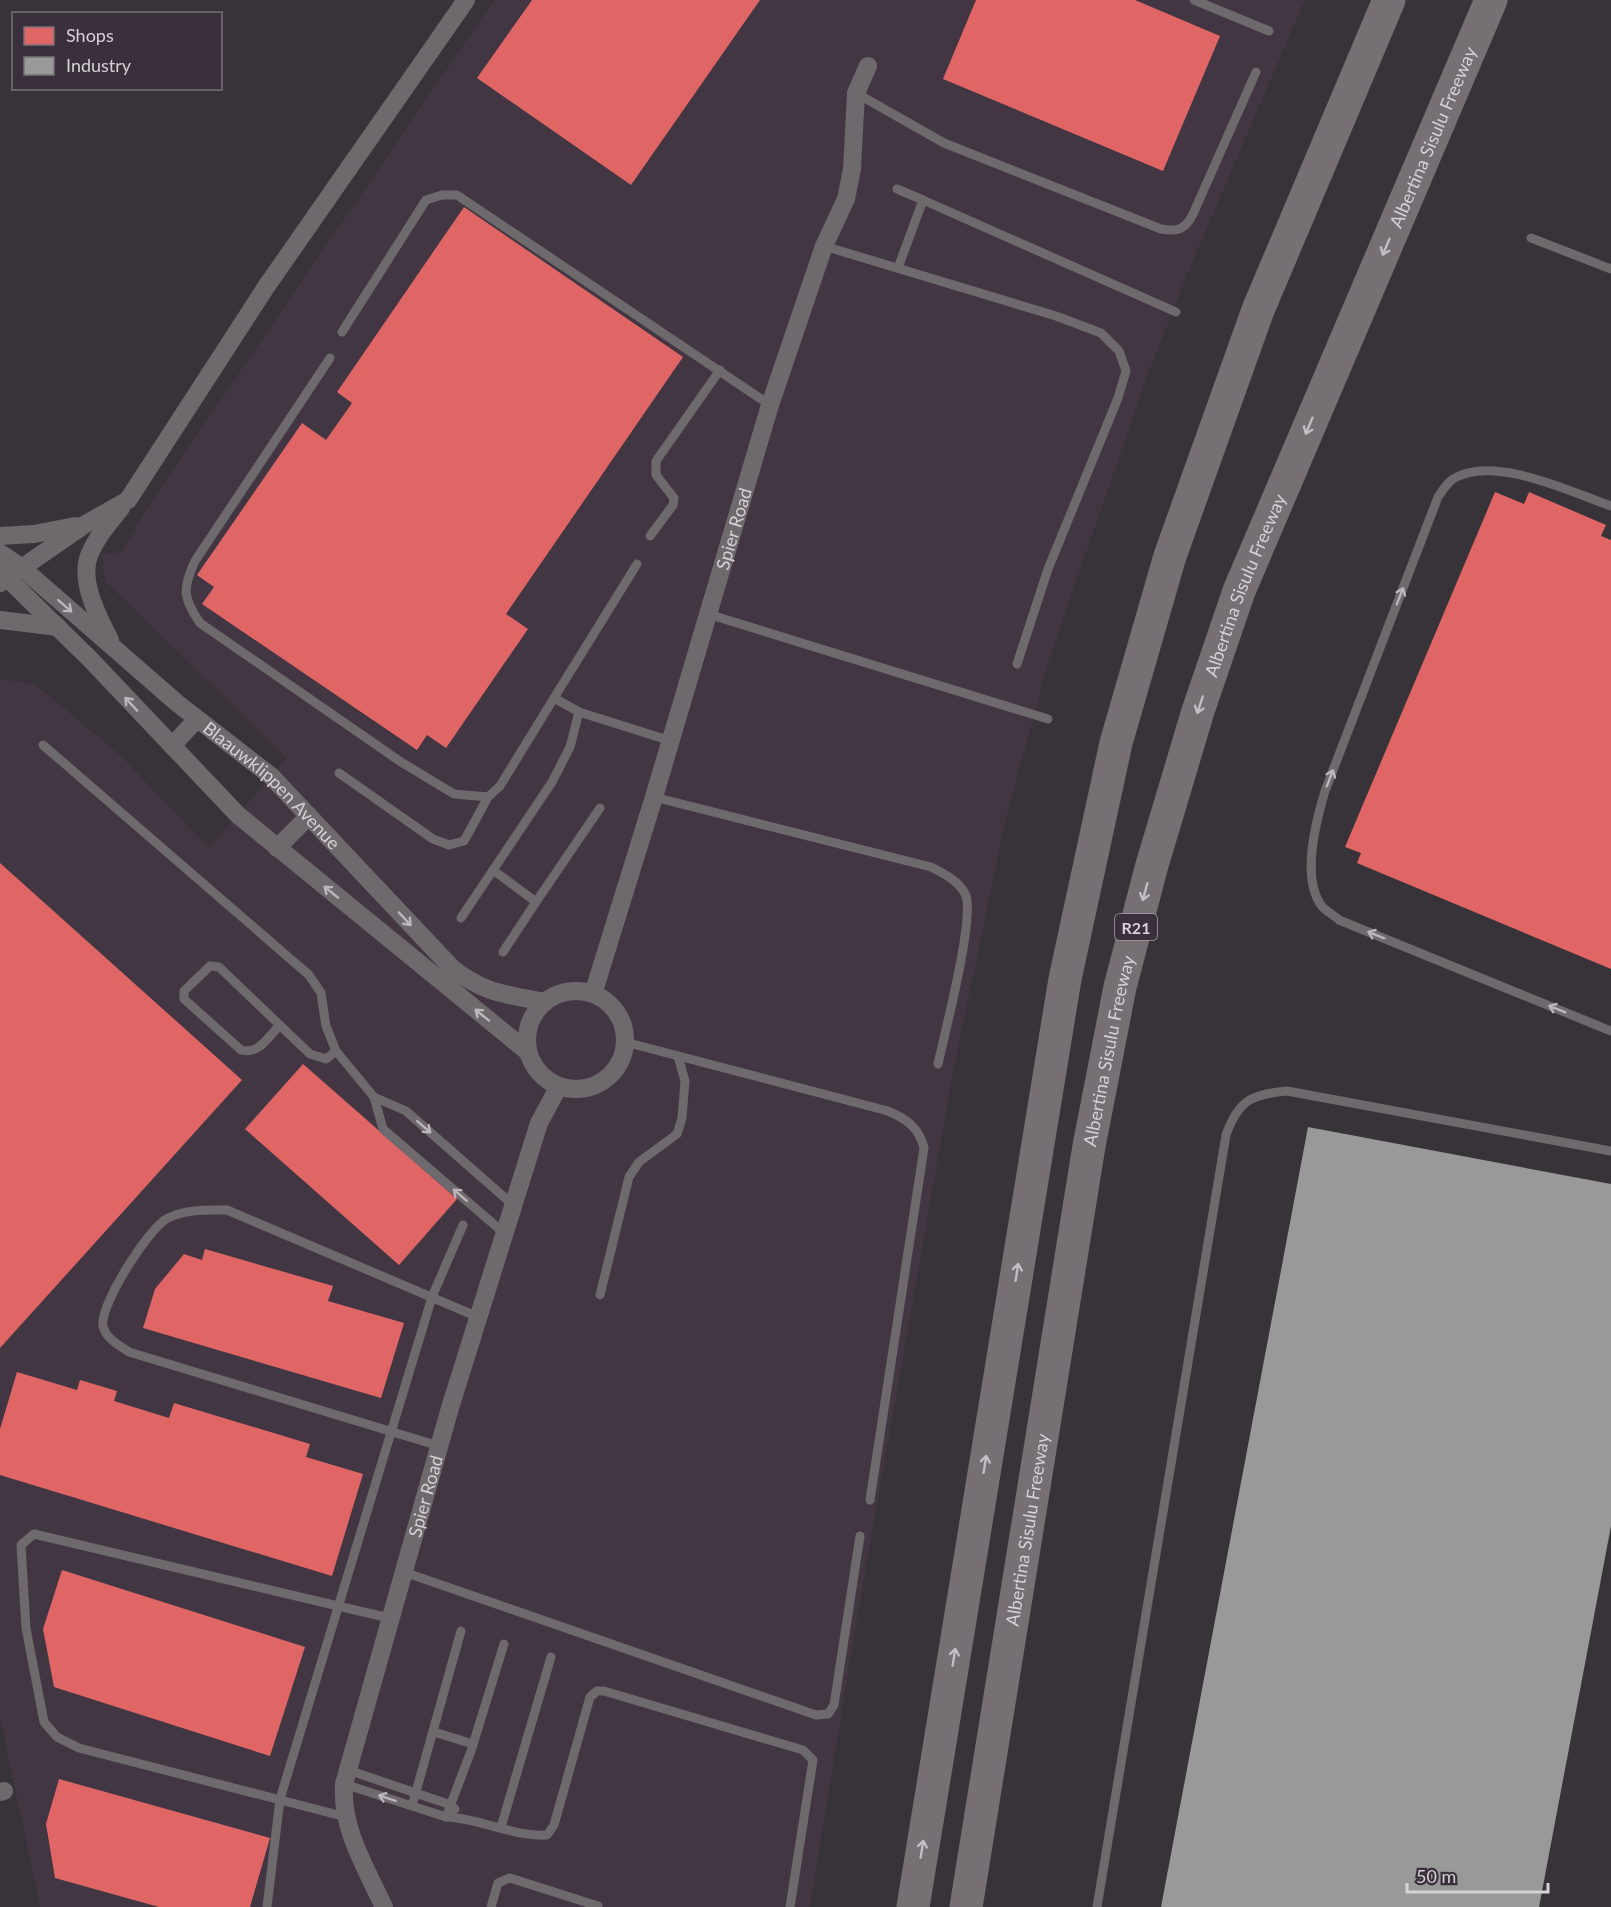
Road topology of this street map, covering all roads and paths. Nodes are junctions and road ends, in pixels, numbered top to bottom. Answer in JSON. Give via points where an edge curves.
{"nodes":[{"id":1,"x":466,"y":0,"type":"edge"},
{"id":2,"x":1194,"y":0,"type":"edge"},
{"id":3,"x":1389,"y":0,"type":"edge"},
{"id":4,"x":1491,"y":0,"type":"edge"},
{"id":5,"x":1269,"y":31,"type":"dead end"},
{"id":6,"x":868,"y":66,"type":"dead end"},
{"id":7,"x":1256,"y":72,"type":"dead end"},
{"id":8,"x":856,"y":93,"type":"junction"},
{"id":9,"x":897,"y":189,"type":"dead end"},
{"id":10,"x":923,"y":200,"type":"junction"},
{"id":11,"x":1531,"y":238,"type":"dead end"},
{"id":12,"x":824,"y":246,"type":"junction"},
{"id":13,"x":898,"y":268,"type":"junction"},
{"id":14,"x":1611,"y":269,"type":"edge"},
{"id":15,"x":1176,"y":312,"type":"dead end"},
{"id":16,"x":342,"y":332,"type":"dead end"},
{"id":17,"x":330,"y":358,"type":"dead end"},
{"id":18,"x":720,"y":369,"type":"junction"},
{"id":19,"x":770,"y":405,"type":"junction"},
{"id":20,"x":128,"y":500,"type":"junction"},
{"id":21,"x":1611,"y":506,"type":"edge"},
{"id":22,"x":84,"y":525,"type":"junction"},
{"id":23,"x":0,"y":536,"type":"edge"},
{"id":24,"x":650,"y":536,"type":"dead end"},
{"id":25,"x":0,"y":553,"type":"edge"},
{"id":26,"x":637,"y":564,"type":"dead end"},
{"id":27,"x":21,"y":567,"type":"junction"},
{"id":28,"x":2,"y":577,"type":"edge"},
{"id":29,"x":708,"y":614,"type":"junction"},
{"id":30,"x":0,"y":620,"type":"edge"},
{"id":31,"x":58,"y":627,"type":"junction"},
{"id":32,"x":114,"y":648,"type":"junction"},
{"id":33,"x":1017,"y":664,"type":"dead end"},
{"id":34,"x":554,"y":698,"type":"junction"},
{"id":35,"x":579,"y":712,"type":"junction"},
{"id":36,"x":197,"y":718,"type":"junction"},
{"id":37,"x":1048,"y":719,"type":"dead end"},
{"id":38,"x":671,"y":741,"type":"junction"},
{"id":39,"x":43,"y":745,"type":"dead end"},
{"id":40,"x":172,"y":746,"type":"junction"},
{"id":41,"x":339,"y":772,"type":"dead end"},
{"id":42,"x":488,"y":797,"type":"junction"},
{"id":43,"x":654,"y":797,"type":"junction"},
{"id":44,"x":600,"y":808,"type":"dead end"},
{"id":45,"x":309,"y":816,"type":"junction"},
{"id":46,"x":278,"y":848,"type":"junction"},
{"id":47,"x":493,"y":870,"type":"junction"},
{"id":48,"x":536,"y":902,"type":"junction"},
{"id":49,"x":461,"y":918,"type":"dead end"},
{"id":50,"x":503,"y":952,"type":"dead end"},
{"id":51,"x":593,"y":994,"type":"junction"},
{"id":52,"x":544,"y":1002,"type":"junction"},
{"id":53,"x":280,"y":1025,"type":"junction"},
{"id":54,"x":1611,"y":1031,"type":"edge"},
{"id":55,"x":625,"y":1042,"type":"junction"},
{"id":56,"x":336,"y":1051,"type":"junction"},
{"id":57,"x":528,"y":1052,"type":"junction"},
{"id":58,"x":678,"y":1056,"type":"junction"},
{"id":59,"x":938,"y":1065,"type":"dead end"},
{"id":60,"x":559,"y":1086,"type":"junction"},
{"id":61,"x":374,"y":1097,"type":"junction"},
{"id":62,"x":1611,"y":1151,"type":"edge"},
{"id":63,"x":513,"y":1205,"type":"junction"},
{"id":64,"x":463,"y":1225,"type":"dead end"},
{"id":65,"x":504,"y":1233,"type":"junction"},
{"id":66,"x":600,"y":1295,"type":"dead end"},
{"id":67,"x":432,"y":1297,"type":"junction"},
{"id":68,"x":478,"y":1317,"type":"junction"},
{"id":69,"x":391,"y":1432,"type":"junction"},
{"id":70,"x":439,"y":1446,"type":"junction"},
{"id":71,"x":870,"y":1500,"type":"dead end"},
{"id":72,"x":860,"y":1536,"type":"dead end"},
{"id":73,"x":404,"y":1572,"type":"junction"},
{"id":74,"x":339,"y":1606,"type":"junction"},
{"id":75,"x":389,"y":1618,"type":"junction"},
{"id":76,"x":461,"y":1631,"type":"dead end"},
{"id":77,"x":504,"y":1644,"type":"dead end"},
{"id":78,"x":551,"y":1658,"type":"dead end"},
{"id":79,"x":434,"y":1732,"type":"junction"},
{"id":80,"x":473,"y":1744,"type":"junction"},
{"id":81,"x":346,"y":1777,"type":"junction"},
{"id":82,"x":416,"y":1793,"type":"junction"},
{"id":83,"x":280,"y":1799,"type":"junction"},
{"id":84,"x":451,"y":1805,"type":"junction"},
{"id":85,"x":412,"y":1806,"type":"junction"},
{"id":86,"x":346,"y":1816,"type":"junction"},
{"id":87,"x":447,"y":1817,"type":"junction"},
{"id":88,"x":463,"y":1818,"type":"junction"},
{"id":89,"x":501,"y":1827,"type":"junction"},
{"id":90,"x":598,"y":1906,"type":"edge"},
{"id":91,"x":267,"y":1907,"type":"edge"},
{"id":92,"x":384,"y":1907,"type":"edge"},
{"id":93,"x":491,"y":1907,"type":"edge"},
{"id":94,"x":790,"y":1907,"type":"edge"},
{"id":95,"x":913,"y":1907,"type":"edge"},
{"id":96,"x":966,"y":1907,"type":"edge"},
{"id":97,"x":1097,"y":1907,"type":"edge"}],
"edges":[{"from":1,"to":20,"type":"street","via":[[266,288]]},
{"from":2,"to":5,"type":"lane"},
{"from":95,"to":3,"type":"highway","one_way":true,"via":[[1065,979],[1116,743],[1170,556],[1258,310]]},
{"from":4,"to":96,"type":"highway","name":"Albertina Sisulu Freeway","number":"R21","one_way":true,"via":[[1239,591],[1197,711],[1152,865],[1120,987],[1089,1146]]},
{"from":6,"to":8,"type":"street","name":"Spier Road"},
{"from":7,"to":8,"type":"lane","via":[[1193,214],[1185,228],[1179,230],[1161,229],[944,143]]},
{"from":8,"to":12,"type":"street","name":"Spier Road","via":[[852,169],[846,199]]},
{"from":9,"to":10,"type":"lane"},
{"from":10,"to":13,"type":"lane"},
{"from":10,"to":15,"type":"lane"},
{"from":11,"to":14,"type":"lane"},
{"from":12,"to":13,"type":"lane"},
{"from":12,"to":19,"type":"street","name":"Spier Road"},
{"from":13,"to":33,"type":"lane","via":[[1101,333],[1119,351],[1126,371],[1048,569]]},
{"from":16,"to":18,"type":"lane","via":[[426,200],[457,195]]},
{"from":17,"to":42,"type":"lane","via":[[195,561],[185,582],[187,604],[200,623],[401,762],[454,794]]},
{"from":18,"to":19,"type":"lane"},
{"from":18,"to":24,"type":"lane","via":[[656,461],[656,475],[674,498]]},
{"from":19,"to":29,"type":"street","name":"Spier Road"},
{"from":20,"to":22,"type":"street"},
{"from":20,"to":32,"type":"street","via":[[89,553],[87,573],[90,593]]},
{"from":54,"to":21,"type":"lane","one_way":true,"via":[[1339,920],[1321,905],[1313,885],[1312,852],[1325,791],[1437,497],[1452,479],[1491,471],[1520,474]]},
{"from":22,"to":23,"type":"street"},
{"from":22,"to":27,"type":"street"},
{"from":25,"to":27,"type":"street","name":"Blaauwklippen Avenue"},
{"from":26,"to":34,"type":"lane"},
{"from":27,"to":28,"type":"street"},
{"from":27,"to":32,"type":"street","name":"Blaauwklippen Avenue","one_way":true},
{"from":28,"to":31,"type":"street"},
{"from":29,"to":37,"type":"lane"},
{"from":29,"to":38,"type":"street","name":"Spier Road"},
{"from":30,"to":31,"type":"street"},
{"from":40,"to":31,"type":"street","one_way":true},
{"from":32,"to":36,"type":"street","name":"Blaauwklippen Avenue"},
{"from":34,"to":35,"type":"lane"},
{"from":34,"to":42,"type":"lane","via":[[500,786]]},
{"from":35,"to":38,"type":"lane"},
{"from":35,"to":47,"type":"lane","via":[[570,747],[552,782]]},
{"from":36,"to":40,"type":"street"},
{"from":36,"to":45,"type":"street","name":"Blaauwklippen Avenue","via":[[271,776]]},
{"from":38,"to":43,"type":"street","name":"Spier Road"},
{"from":39,"to":56,"type":"lane","via":[[309,975],[321,993],[326,1026]]},
{"from":40,"to":46,"type":"street","via":[[238,815]]},
{"from":41,"to":42,"type":"lane","via":[[433,839],[449,845],[464,842]]},
{"from":43,"to":51,"type":"street","name":"Spier Road"},
{"from":43,"to":59,"type":"lane","via":[[931,867],[957,883],[966,895],[966,929]]},
{"from":44,"to":48,"type":"lane"},
{"from":45,"to":46,"type":"street"},
{"from":45,"to":52,"type":"street","name":"Blaauwklippen Avenue","one_way":true,"via":[[461,975],[491,992]]},
{"from":57,"to":46,"type":"street","one_way":true},
{"from":47,"to":48,"type":"lane"},
{"from":47,"to":49,"type":"lane"},
{"from":48,"to":50,"type":"lane"},
{"from":51,"to":52,"type":"street","via":[[568,992]]},
{"from":51,"to":55,"type":"street","via":[[616,1013]]},
{"from":52,"to":57,"type":"street","via":[[529,1025]]},
{"from":53,"to":53,"type":"lane","via":[[219,968],[210,966],[184,991],[184,999],[192,1009],[241,1050],[257,1050]]},
{"from":53,"to":56,"type":"lane","via":[[319,1059]]},
{"from":55,"to":58,"type":"lane"},
{"from":55,"to":60,"type":"street","via":[[622,1057],[603,1081],[581,1088]]},
{"from":56,"to":61,"type":"lane"},
{"from":57,"to":60,"type":"street","via":[[534,1066]]},
{"from":58,"to":66,"type":"lane","via":[[685,1081],[677,1134],[639,1162],[629,1177]]},
{"from":58,"to":71,"type":"lane","via":[[888,1111],[913,1125],[921,1135],[924,1148]]},
{"from":60,"to":63,"type":"street","name":"Spier Road","via":[[539,1124]]},
{"from":61,"to":63,"type":"lane","one_way":true,"via":[[406,1111]]},
{"from":65,"to":61,"type":"lane","one_way":true,"via":[[382,1129]]},
{"from":62,"to":97,"type":"lane","via":[[1287,1091],[1267,1093],[1241,1105],[1226,1135]]},
{"from":63,"to":65,"type":"street","name":"Spier Road"},
{"from":64,"to":67,"type":"lane"},
{"from":65,"to":68,"type":"street","name":"Spier Road"},
{"from":67,"to":68,"type":"lane"},
{"from":67,"to":69,"type":"lane"},
{"from":67,"to":69,"type":"lane","via":[[227,1210],[197,1209],[166,1218],[144,1241],[105,1308],[103,1326],[108,1337],[129,1352]]},
{"from":68,"to":70,"type":"street","name":"Spier Road"},
{"from":69,"to":70,"type":"lane"},
{"from":69,"to":74,"type":"lane"},
{"from":70,"to":73,"type":"street","name":"Spier Road"},
{"from":72,"to":73,"type":"lane","via":[[834,1705],[828,1714],[816,1716]]},
{"from":73,"to":75,"type":"street","name":"Spier Road"},
{"from":74,"to":75,"type":"lane"},
{"from":74,"to":83,"type":"lane"},
{"from":74,"to":83,"type":"lane","via":[[34,1534],[21,1545],[26,1628],[44,1722],[57,1737],[79,1748]]},
{"from":75,"to":81,"type":"street","name":"Spier Road"},
{"from":76,"to":79,"type":"lane"},
{"from":77,"to":80,"type":"lane"},
{"from":78,"to":89,"type":"lane"},
{"from":79,"to":80,"type":"lane"},
{"from":79,"to":82,"type":"lane"},
{"from":80,"to":84,"type":"lane"},
{"from":81,"to":82,"type":"lane"},
{"from":85,"to":81,"type":"lane","one_way":true},
{"from":81,"to":86,"type":"street","name":"Spier Road"},
{"from":82,"to":84,"type":"lane"},
{"from":82,"to":85,"type":"lane"},
{"from":83,"to":86,"type":"lane"},
{"from":83,"to":91,"type":"lane"},
{"from":84,"to":87,"type":"lane"},
{"from":84,"to":88,"type":"lane"},
{"from":85,"to":87,"type":"lane"},
{"from":86,"to":92,"type":"street","name":"Spier Road","via":[[353,1842]]},
{"from":87,"to":88,"type":"lane"},
{"from":88,"to":89,"type":"lane"},
{"from":89,"to":94,"type":"lane","via":[[539,1836],[551,1831],[590,1697],[604,1691],[810,1755],[813,1760]]},
{"from":90,"to":93,"type":"lane","via":[[510,1878],[498,1883]]}]}
